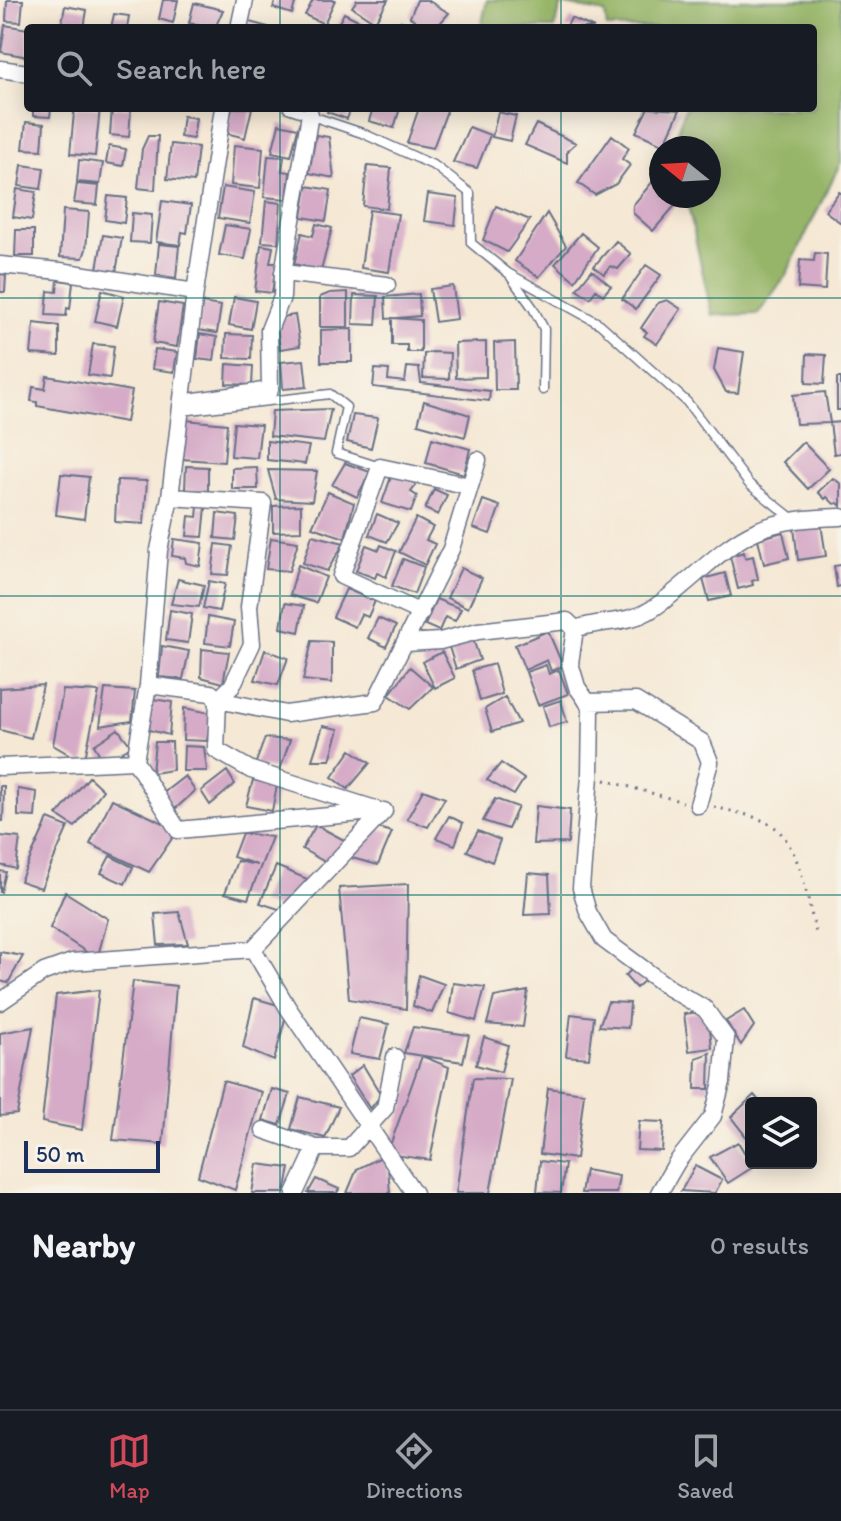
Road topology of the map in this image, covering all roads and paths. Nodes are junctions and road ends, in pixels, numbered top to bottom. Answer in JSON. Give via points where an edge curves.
{"nodes":[{"id":1,"x":245,"y":0,"type":"edge"},
{"id":2,"x":240,"y":24,"type":"edge"},
{"id":3,"x":0,"y":69,"type":"edge"},
{"id":4,"x":24,"y":72,"type":"edge"},
{"id":5,"x":222,"y":112,"type":"edge"},
{"id":6,"x":303,"y":112,"type":"edge"},
{"id":7,"x":310,"y":114,"type":"junction"},
{"id":8,"x":0,"y":265,"type":"edge"},
{"id":9,"x":283,"y":273,"type":"junction"},
{"id":10,"x":508,"y":273,"type":"junction"},
{"id":11,"x":387,"y":285,"type":"dead end"},
{"id":12,"x":195,"y":292,"type":"junction"},
{"id":13,"x":543,"y":390,"type":"dead end"},
{"id":14,"x":182,"y":407,"type":"junction"},
{"id":15,"x":478,"y":460,"type":"dead end"},
{"id":16,"x":380,"y":467,"type":"junction"},
{"id":17,"x":470,"y":486,"type":"junction"},
{"id":18,"x":170,"y":497,"type":"junction"},
{"id":19,"x":841,"y":517,"type":"edge"},
{"id":20,"x":793,"y":519,"type":"junction"},
{"id":21,"x":421,"y":613,"type":"junction"},
{"id":22,"x":575,"y":629,"type":"junction"},
{"id":23,"x":406,"y":643,"type":"junction"},
{"id":24,"x":148,"y":685,"type":"junction"},
{"id":25,"x":218,"y":700,"type":"junction"},
{"id":26,"x":587,"y":702,"type":"junction"},
{"id":27,"x":135,"y":761,"type":"junction"},
{"id":28,"x":0,"y":767,"type":"edge"},
{"id":29,"x":590,"y":776,"type":"junction"},
{"id":30,"x":698,"y":805,"type":"junction"},
{"id":31,"x":384,"y":811,"type":"junction"},
{"id":32,"x":816,"y":934,"type":"dead end"},
{"id":33,"x":253,"y":949,"type":"junction"},
{"id":34,"x":0,"y":1002,"type":"edge"},
{"id":35,"x":395,"y":1057,"type":"dead end"},
{"id":36,"x":368,"y":1125,"type":"junction"},
{"id":37,"x":264,"y":1130,"type":"dead end"},
{"id":38,"x":316,"y":1148,"type":"junction"},
{"id":39,"x":295,"y":1193,"type":"edge"},
{"id":40,"x":414,"y":1193,"type":"edge"},
{"id":41,"x":659,"y":1193,"type":"edge"}],
"edges":[{"from":1,"to":2,"type":"street"},
{"from":3,"to":4,"type":"street"},
{"from":5,"to":12,"type":"street"},
{"from":6,"to":7,"type":"lane"},
{"from":7,"to":9,"type":"street"},
{"from":7,"to":10,"type":"lane","via":[[435,166],[470,193],[471,243]]},
{"from":8,"to":12,"type":"street"},
{"from":9,"to":11,"type":"street"},
{"from":9,"to":14,"type":"street","via":[[282,297],[269,330],[270,390]]},
{"from":10,"to":13,"type":"lane","via":[[544,329]]},
{"from":10,"to":20,"type":"lane","via":[[600,324],[687,402],[749,484]]},
{"from":12,"to":14,"type":"street"},
{"from":14,"to":16,"type":"lane","via":[[330,394],[346,407],[336,453]]},
{"from":14,"to":18,"type":"street"},
{"from":15,"to":17,"type":"street"},
{"from":16,"to":17,"type":"street"},
{"from":16,"to":21,"type":"street","via":[[341,576]]},
{"from":17,"to":21,"type":"street","via":[[451,549]]},
{"from":18,"to":24,"type":"street","via":[[159,550]]},
{"from":18,"to":25,"type":"street","via":[[263,503],[249,607],[252,644],[232,686]]},
{"from":19,"to":20,"type":"street"},
{"from":20,"to":22,"type":"street","via":[[754,531],[651,610],[625,621]]},
{"from":21,"to":23,"type":"street"},
{"from":22,"to":23,"type":"street","via":[[567,621]]},
{"from":22,"to":26,"type":"street","via":[[570,663]]},
{"from":23,"to":25,"type":"street","via":[[375,702],[286,714]]},
{"from":24,"to":25,"type":"street","via":[[211,693]]},
{"from":24,"to":27,"type":"street"},
{"from":25,"to":31,"type":"street","via":[[216,750],[251,770]]},
{"from":26,"to":29,"type":"street"},
{"from":26,"to":30,"type":"street","via":[[636,701],[702,742],[710,762]]},
{"from":27,"to":28,"type":"street"},
{"from":27,"to":31,"type":"street","via":[[178,830]]},
{"from":29,"to":30,"type":"path"},
{"from":29,"to":41,"type":"street","via":[[581,888],[588,912],[604,940],[705,1009],[726,1038],[713,1116]]},
{"from":30,"to":32,"type":"path","via":[[778,830],[798,863]]},
{"from":31,"to":33,"type":"street"},
{"from":33,"to":34,"type":"street","via":[[72,962],[44,972]]},
{"from":33,"to":36,"type":"street"},
{"from":35,"to":36,"type":"street","via":[[385,1108]]},
{"from":36,"to":38,"type":"street","via":[[349,1148]]},
{"from":36,"to":40,"type":"street"},
{"from":37,"to":38,"type":"street"},
{"from":38,"to":39,"type":"street"}]}
